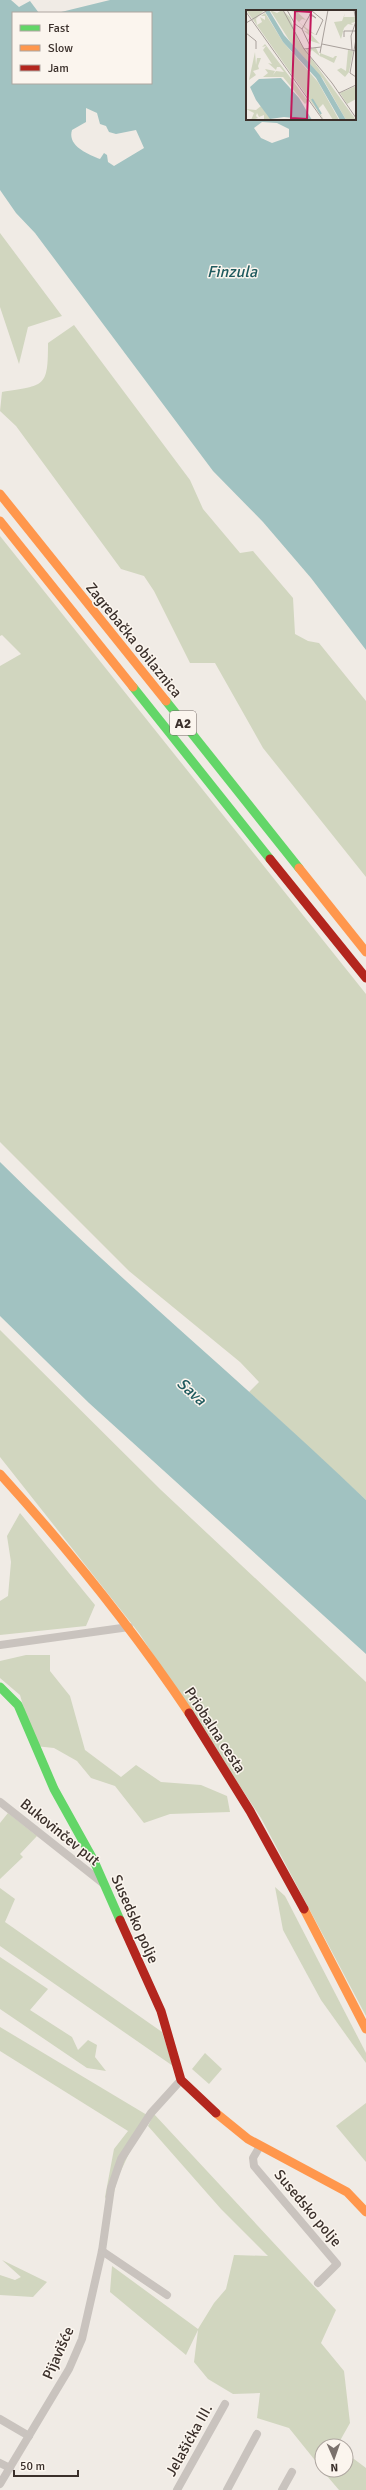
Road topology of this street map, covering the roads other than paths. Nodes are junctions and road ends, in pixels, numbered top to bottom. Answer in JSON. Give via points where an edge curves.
{"nodes":[{"id":1,"x":0,"y":494,"type":"edge"},
{"id":2,"x":0,"y":521,"type":"edge"},
{"id":3,"x":366,"y":952,"type":"edge"},
{"id":4,"x":366,"y":978,"type":"edge"},
{"id":5,"x":0,"y":1474,"type":"edge"},
{"id":6,"x":129,"y":1627,"type":"junction"},
{"id":7,"x":0,"y":1645,"type":"edge"},
{"id":8,"x":0,"y":1687,"type":"edge"},
{"id":9,"x":0,"y":1802,"type":"edge"},
{"id":10,"x":104,"y":1884,"type":"junction"},
{"id":11,"x":366,"y":2029,"type":"edge"},
{"id":12,"x":181,"y":2080,"type":"junction"},
{"id":13,"x":260,"y":2146,"type":"junction"},
{"id":14,"x":366,"y":2212,"type":"edge"},
{"id":15,"x":102,"y":2251,"type":"junction"},
{"id":16,"x":318,"y":2283,"type":"dead end"},
{"id":17,"x":167,"y":2295,"type":"dead end"},
{"id":18,"x":225,"y":2404,"type":"dead end"},
{"id":19,"x":0,"y":2419,"type":"edge"},
{"id":20,"x":257,"y":2434,"type":"dead end"},
{"id":21,"x":29,"y":2436,"type":"junction"},
{"id":22,"x":0,"y":2463,"type":"edge"},
{"id":23,"x":10,"y":2468,"type":"junction"},
{"id":24,"x":292,"y":2472,"type":"dead end"},
{"id":25,"x":0,"y":2484,"type":"edge"},
{"id":26,"x":177,"y":2490,"type":"edge"},
{"id":27,"x":228,"y":2490,"type":"edge"},
{"id":28,"x":282,"y":2490,"type":"edge"}],
"edges":[{"from":1,"to":3,"type":"main road","name":"Zagrebačka obilaznica","number":"A2"},
{"from":2,"to":4,"type":"main road","name":"Zagrebačka obilaznica","number":"A2"},
{"from":5,"to":6,"type":"main road","name":"Priobalna cesta","via":[[79,1563]]},
{"from":6,"to":7,"type":"street"},
{"from":6,"to":11,"type":"main road","name":"Priobalna cesta","via":[[182,1702],[232,1781],[305,1911]]},
{"from":8,"to":10,"type":"main road","name":"Susedsko polje","via":[[18,1706],[54,1790]]},
{"from":9,"to":10,"type":"street","name":"Bukovinčev put"},
{"from":10,"to":12,"type":"main road","name":"Susedsko polje","via":[[158,2004]]},
{"from":12,"to":13,"type":"main road","name":"Susedsko polje","via":[[226,2122]]},
{"from":12,"to":15,"type":"street","name":"Pijavišće","via":[[151,2113],[121,2159],[111,2188]]},
{"from":13,"to":14,"type":"main road","name":"Susedsko polje","via":[[346,2192]]},
{"from":13,"to":16,"type":"street","name":"Susedsko polje","via":[[253,2158],[254,2166],[337,2264]]},
{"from":15,"to":17,"type":"street"},
{"from":15,"to":21,"type":"street","name":"Pijavišće","via":[[82,2339],[70,2369]]},
{"from":18,"to":26,"type":"street","name":"Jelašićka III."},
{"from":19,"to":21,"type":"street"},
{"from":20,"to":27,"type":"street"},
{"from":21,"to":23,"type":"street","name":"Pijavišće"},
{"from":22,"to":23,"type":"street"},
{"from":23,"to":25,"type":"street","name":"Pijavišće"},
{"from":24,"to":28,"type":"street"}]}
